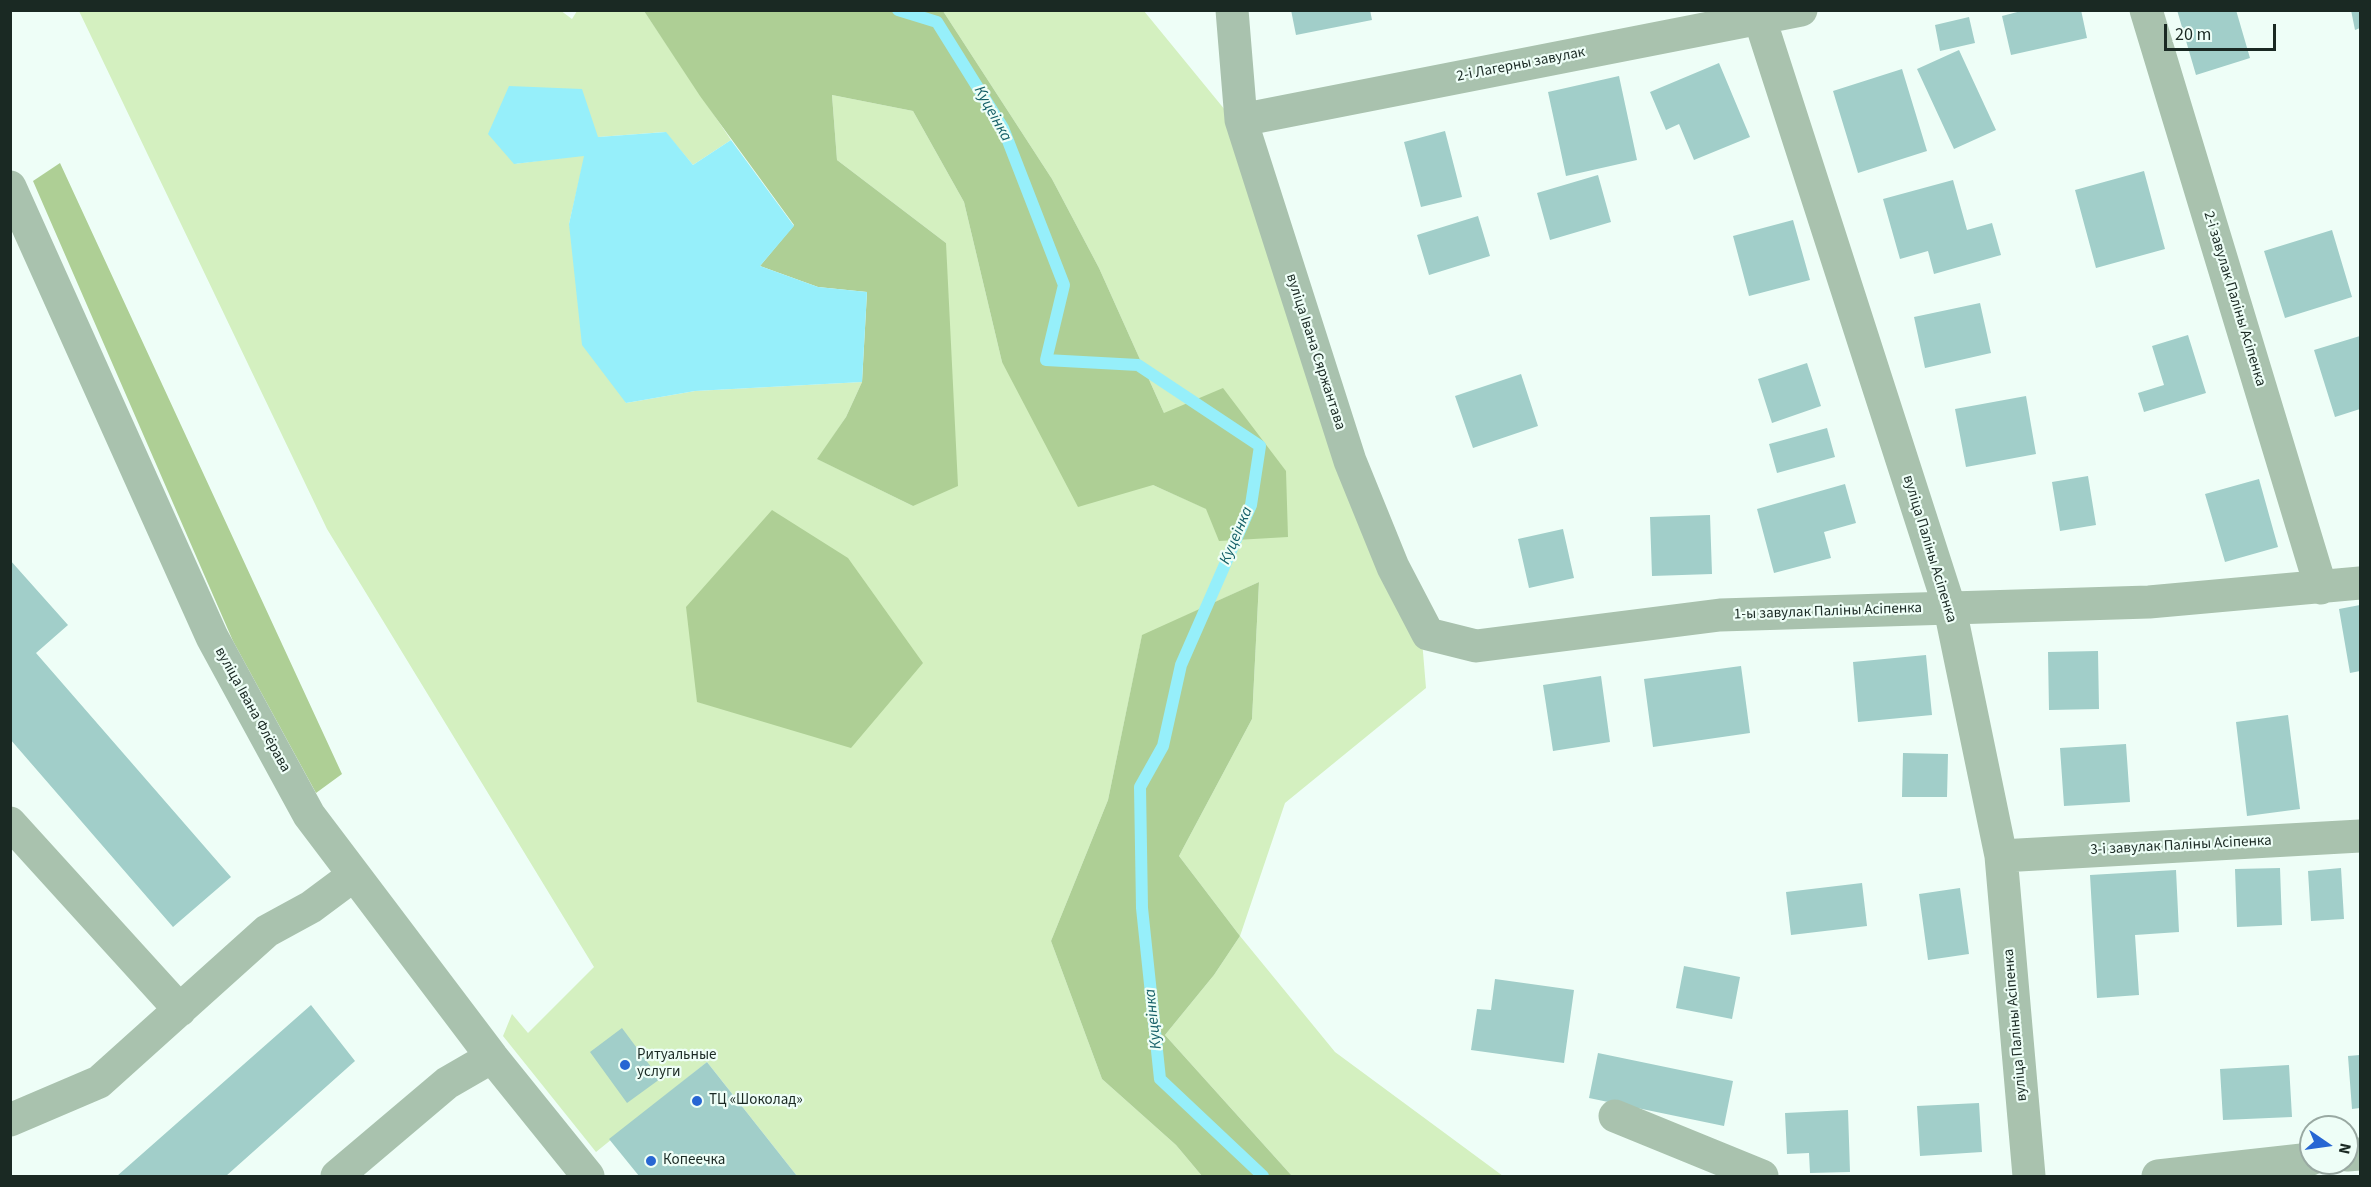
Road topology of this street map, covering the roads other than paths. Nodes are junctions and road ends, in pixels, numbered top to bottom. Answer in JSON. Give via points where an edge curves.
{"nodes":[{"id":1,"x":1232,"y":10,"type":"edge"},
{"id":2,"x":1801,"y":10,"type":"edge"},
{"id":3,"x":2146,"y":10,"type":"edge"},
{"id":4,"x":1757,"y":15,"type":"edge"},
{"id":5,"x":1241,"y":120,"type":"junction"},
{"id":6,"x":10,"y":187,"type":"edge"},
{"id":7,"x":2361,"y":583,"type":"edge"},
{"id":8,"x":2321,"y":588,"type":"junction"},
{"id":9,"x":1950,"y":609,"type":"junction"},
{"id":10,"x":1476,"y":646,"type":"joint"},
{"id":11,"x":10,"y":823,"type":"edge"},
{"id":12,"x":2361,"y":836,"type":"edge"},
{"id":13,"x":2001,"y":856,"type":"junction"},
{"id":14,"x":354,"y":875,"type":"junction"},
{"id":15,"x":180,"y":1010,"type":"junction"},
{"id":16,"x":492,"y":1057,"type":"junction"},
{"id":17,"x":1615,"y":1116,"type":"dead end"},
{"id":18,"x":10,"y":1120,"type":"edge"},
{"id":19,"x":2299,"y":1161,"type":"edge"},
{"id":20,"x":337,"y":1176,"type":"edge"},
{"id":21,"x":588,"y":1176,"type":"edge"},
{"id":22,"x":1762,"y":1176,"type":"edge"},
{"id":23,"x":2029,"y":1176,"type":"edge"},
{"id":24,"x":2158,"y":1176,"type":"edge"}],
"edges":[{"from":1,"to":5,"type":"street","name":"вуліца Івана Сяржантава"},
{"from":2,"to":4,"type":"street","name":"2-і Лагерны завулак"},
{"from":3,"to":8,"type":"street","name":"2-і завулак Паліны Асіпенка"},
{"from":4,"to":5,"type":"street","name":"2-і Лагерны завулак"},
{"from":4,"to":9,"type":"street","name":"вуліца Паліны Асіпенка"},
{"from":5,"to":10,"type":"street","name":"вуліца Івана Сяржантава","via":[[1350,462],[1393,567],[1428,634]]},
{"from":6,"to":14,"type":"street","name":"вуліца Івана Флёрава","via":[[212,637],[309,815]]},
{"from":7,"to":8,"type":"street","name":"1-ы завулак Паліны Асіпенка"},
{"from":8,"to":9,"type":"street","name":"1-ы завулак Паліны Асіпенка","via":[[2149,602]]},
{"from":9,"to":10,"type":"street","name":"1-ы завулак Паліны Асіпенка","via":[[1720,615]]},
{"from":9,"to":13,"type":"street","name":"вуліца Паліны Асіпенка"},
{"from":11,"to":15,"type":"street"},
{"from":12,"to":13,"type":"street","name":"3-і завулак Паліны Асіпенка"},
{"from":13,"to":23,"type":"street","name":"вуліца Паліны Асіпенка"},
{"from":14,"to":15,"type":"street","via":[[311,907],[267,931]]},
{"from":14,"to":16,"type":"street","name":"вуліца Івана Флёрава"},
{"from":15,"to":18,"type":"street","via":[[99,1082]]},
{"from":16,"to":20,"type":"street","via":[[447,1083]]},
{"from":16,"to":21,"type":"street","name":"вуліца Івана Флёрава"},
{"from":17,"to":22,"type":"street"},
{"from":19,"to":24,"type":"street"}]}
